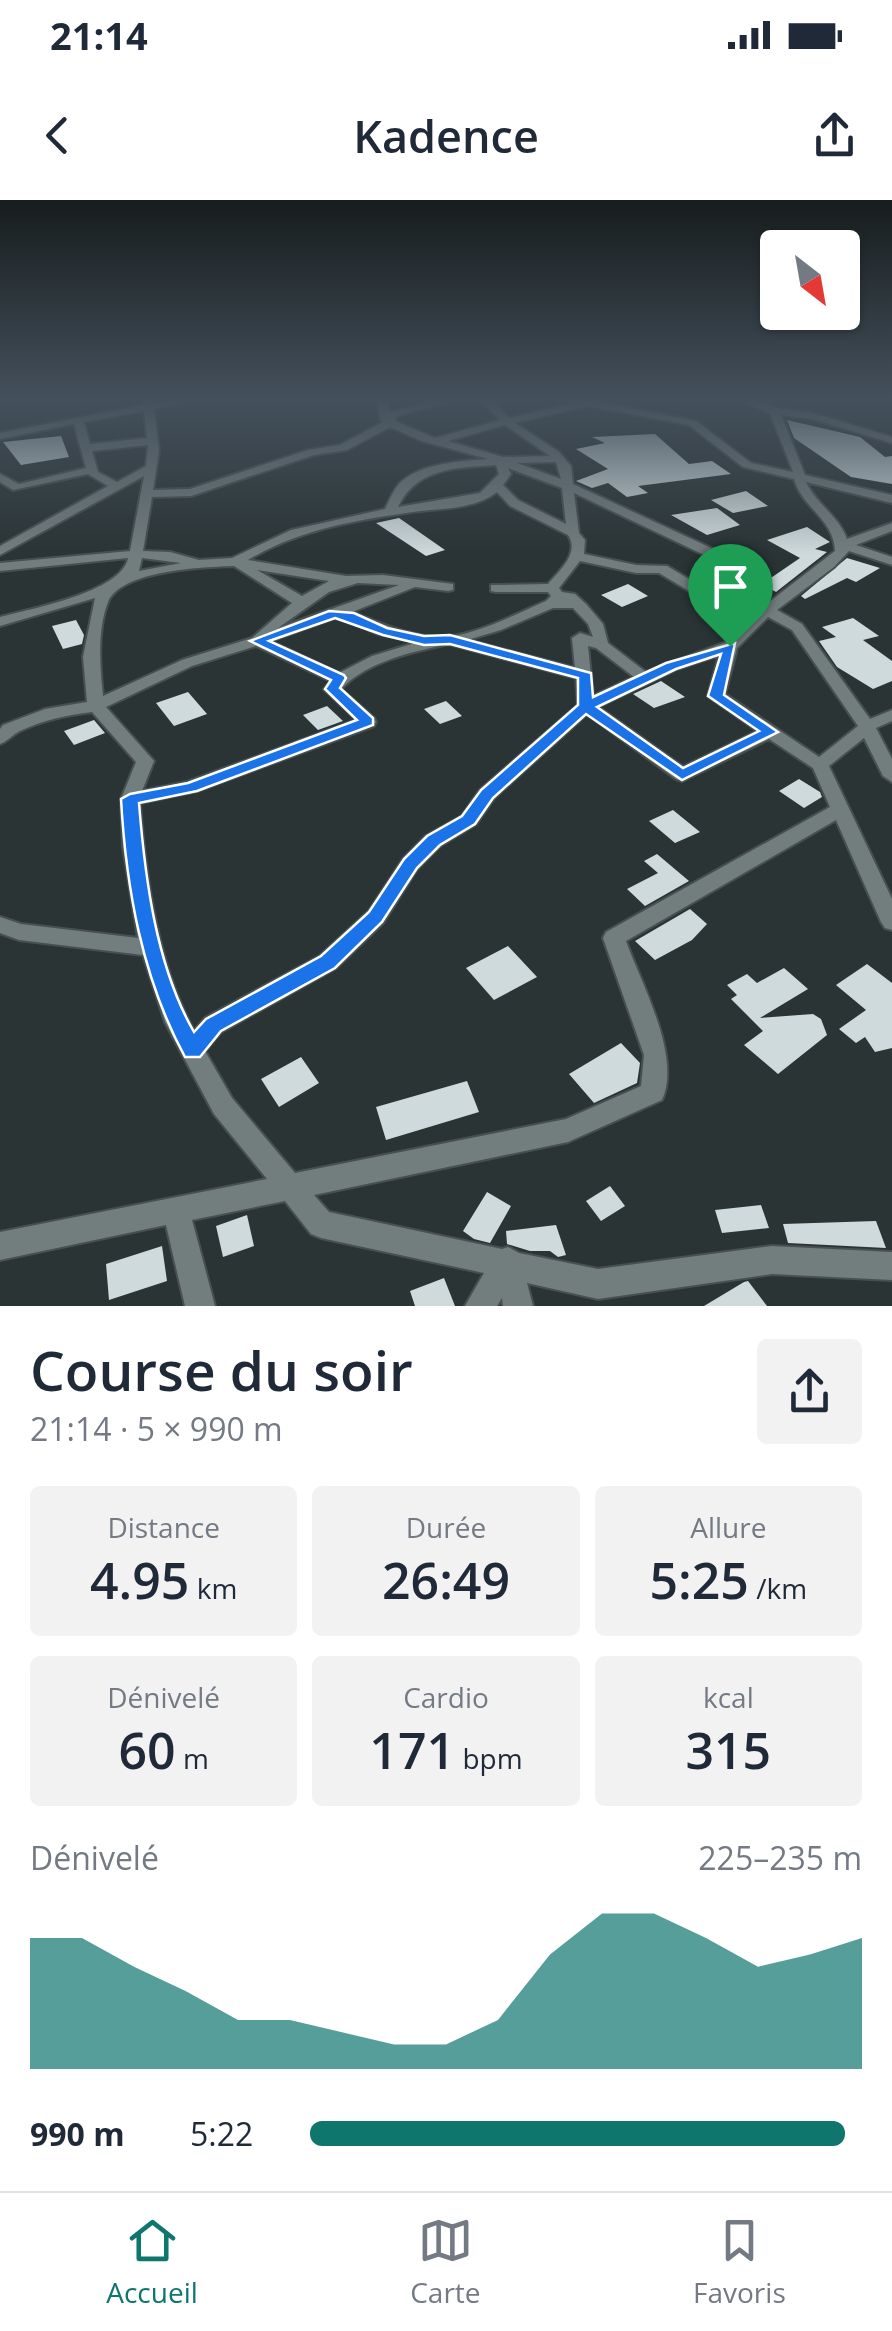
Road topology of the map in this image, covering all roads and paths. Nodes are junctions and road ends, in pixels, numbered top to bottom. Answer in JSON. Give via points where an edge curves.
{"nodes":[{"id":1,"x":87,"y":452,"type":"edge"},
{"id":2,"x":153,"y":452,"type":"edge"},
{"id":3,"x":315,"y":452,"type":"edge"},
{"id":4,"x":481,"y":452,"type":"edge"},
{"id":5,"x":550,"y":452,"type":"edge"},
{"id":6,"x":729,"y":452,"type":"edge"},
{"id":7,"x":789,"y":452,"type":"edge"},
{"id":8,"x":559,"y":458,"type":"junction"},
{"id":9,"x":500,"y":461,"type":"junction"},
{"id":10,"x":152,"y":466,"type":"junction"},
{"id":11,"x":92,"y":470,"type":"junction"},
{"id":12,"x":800,"y":475,"type":"junction"},
{"id":13,"x":0,"y":477,"type":"edge"},
{"id":14,"x":498,"y":486,"type":"junction"},
{"id":15,"x":568,"y":486,"type":"junction"},
{"id":16,"x":17,"y":488,"type":"junction"},
{"id":17,"x":118,"y":488,"type":"junction"},
{"id":18,"x":0,"y":492,"type":"edge"},
{"id":19,"x":148,"y":494,"type":"junction"},
{"id":20,"x":892,"y":499,"type":"edge"},
{"id":21,"x":390,"y":512,"type":"junction"},
{"id":22,"x":892,"y":527,"type":"edge"},
{"id":23,"x":573,"y":532,"type":"junction"},
{"id":24,"x":843,"y":544,"type":"junction"},
{"id":25,"x":0,"y":551,"type":"edge"},
{"id":26,"x":135,"y":555,"type":"junction"},
{"id":27,"x":578,"y":557,"type":"junction"},
{"id":28,"x":892,"y":560,"type":"edge"},
{"id":29,"x":235,"y":562,"type":"junction"},
{"id":30,"x":203,"y":563,"type":"junction"},
{"id":31,"x":0,"y":567,"type":"edge"},
{"id":32,"x":346,"y":580,"type":"junction"},
{"id":33,"x":116,"y":585,"type":"junction"},
{"id":34,"x":415,"y":585,"type":"junction"},
{"id":35,"x":448,"y":587,"type":"dead end"},
{"id":36,"x":496,"y":588,"type":"dead end"},
{"id":37,"x":558,"y":596,"type":"junction"},
{"id":38,"x":303,"y":603,"type":"junction"},
{"id":39,"x":768,"y":612,"type":"junction"},
{"id":40,"x":334,"y":614,"type":"junction"},
{"id":41,"x":0,"y":622,"type":"edge"},
{"id":42,"x":257,"y":641,"type":"junction"},
{"id":43,"x":447,"y":641,"type":"junction"},
{"id":44,"x":386,"y":645,"type":"junction"},
{"id":45,"x":601,"y":645,"type":"junction"},
{"id":46,"x":730,"y":646,"type":"junction"},
{"id":47,"x":586,"y":676,"type":"junction"},
{"id":48,"x":339,"y":678,"type":"junction"},
{"id":49,"x":645,"y":678,"type":"junction"},
{"id":50,"x":96,"y":706,"type":"junction"},
{"id":51,"x":586,"y":706,"type":"junction"},
{"id":52,"x":892,"y":714,"type":"edge"},
{"id":53,"x":868,"y":726,"type":"junction"},
{"id":54,"x":770,"y":732,"type":"junction"},
{"id":55,"x":0,"y":739,"type":"edge"},
{"id":56,"x":820,"y":765,"type":"junction"},
{"id":57,"x":892,"y":776,"type":"edge"},
{"id":58,"x":130,"y":799,"type":"junction"},
{"id":59,"x":842,"y":810,"type":"junction"},
{"id":60,"x":892,"y":922,"type":"edge"},
{"id":61,"x":0,"y":925,"type":"edge"},
{"id":62,"x":152,"y":948,"type":"junction"},
{"id":63,"x":192,"y":1050,"type":"junction"},
{"id":64,"x":288,"y":1188,"type":"junction"},
{"id":65,"x":175,"y":1208,"type":"junction"},
{"id":66,"x":0,"y":1246,"type":"edge"},
{"id":67,"x":508,"y":1261,"type":"junction"},
{"id":68,"x":892,"y":1266,"type":"edge"},
{"id":69,"x":200,"y":1306,"type":"edge"},
{"id":70,"x":480,"y":1306,"type":"edge"},
{"id":71,"x":518,"y":1306,"type":"edge"}],
"edges":[{"from":1,"to":11,"type":"street"},
{"from":2,"to":10,"type":"street"},
{"from":3,"to":19,"type":"street","via":[[191,492]]},
{"from":4,"to":9,"type":"street"},
{"from":5,"to":8,"type":"street"},
{"from":6,"to":12,"type":"street","via":[[747,465]]},
{"from":7,"to":12,"type":"street"},
{"from":8,"to":9,"type":"street"},
{"from":8,"to":15,"type":"street"},
{"from":9,"to":14,"type":"street","via":[[504,474]]},
{"from":9,"to":15,"type":"street"},
{"from":9,"to":21,"type":"street","via":[[411,480]]},
{"from":10,"to":17,"type":"street"},
{"from":10,"to":19,"type":"street"},
{"from":11,"to":16,"type":"street"},
{"from":11,"to":17,"type":"street"},
{"from":12,"to":20,"type":"street"},
{"from":12,"to":24,"type":"street","via":[[800,486],[834,521]]},
{"from":13,"to":16,"type":"street"},
{"from":14,"to":21,"type":"street","via":[[466,501]]},
{"from":14,"to":23,"type":"street","via":[[514,502]]},
{"from":15,"to":23,"type":"street"},
{"from":15,"to":39,"type":"street","via":[[746,570]]},
{"from":16,"to":18,"type":"street"},
{"from":17,"to":25,"type":"street"},
{"from":19,"to":26,"type":"street"},
{"from":21,"to":29,"type":"street","via":[[308,530]]},
{"from":22,"to":24,"type":"street"},
{"from":23,"to":27,"type":"street"},
{"from":24,"to":28,"type":"street"},
{"from":24,"to":39,"type":"street","via":[[815,580]]},
{"from":26,"to":30,"type":"street"},
{"from":26,"to":31,"type":"street"},
{"from":26,"to":33,"type":"street"},
{"from":27,"to":37,"type":"street"},
{"from":27,"to":39,"type":"street","via":[[662,569],[704,594]]},
{"from":29,"to":30,"type":"street"},
{"from":29,"to":32,"type":"street"},
{"from":29,"to":38,"type":"street"},
{"from":30,"to":33,"type":"street","via":[[147,572]]},
{"from":32,"to":34,"type":"street"},
{"from":32,"to":38,"type":"street"},
{"from":33,"to":41,"type":"street"},
{"from":33,"to":50,"type":"street","via":[[102,598],[91,657]]},
{"from":34,"to":35,"type":"street"},
{"from":34,"to":40,"type":"street"},
{"from":36,"to":37,"type":"street"},
{"from":37,"to":43,"type":"street","via":[[490,629]]},
{"from":37,"to":45,"type":"street","via":[[594,622]]},
{"from":38,"to":42,"type":"street"},
{"from":39,"to":46,"type":"street"},
{"from":39,"to":53,"type":"street","via":[[797,628]]},
{"from":40,"to":42,"type":"street"},
{"from":40,"to":44,"type":"street","via":[[349,616]]},
{"from":42,"to":48,"type":"street"},
{"from":42,"to":50,"type":"street","via":[[187,663]]},
{"from":43,"to":44,"type":"street"},
{"from":43,"to":44,"type":"street","via":[[409,637]]},
{"from":43,"to":47,"type":"street"},
{"from":44,"to":48,"type":"street"},
{"from":45,"to":47,"type":"street","via":[[580,638]]},
{"from":45,"to":49,"type":"street"},
{"from":46,"to":49,"type":"street"},
{"from":46,"to":54,"type":"street","via":[[716,696]]},
{"from":47,"to":51,"type":"street"},
{"from":48,"to":58,"type":"street","via":[[332,689],[368,722],[192,788]]},
{"from":49,"to":51,"type":"street"},
{"from":50,"to":55,"type":"street","via":[[51,712]]},
{"from":50,"to":58,"type":"street","via":[[145,760]]},
{"from":51,"to":54,"type":"street","via":[[682,775]]},
{"from":51,"to":63,"type":"street","via":[[487,794],[468,820],[433,841],[376,917],[328,962],[213,1025]]},
{"from":52,"to":53,"type":"street"},
{"from":53,"to":56,"type":"street"},
{"from":53,"to":57,"type":"street"},
{"from":54,"to":56,"type":"street"},
{"from":56,"to":59,"type":"street"},
{"from":58,"to":62,"type":"street"},
{"from":59,"to":60,"type":"street"},
{"from":59,"to":64,"type":"street","via":[[614,938],[656,1055],[652,1092],[568,1130]]},
{"from":61,"to":62,"type":"street"},
{"from":62,"to":63,"type":"street"},
{"from":63,"to":64,"type":"street","via":[[224,1106]]},
{"from":64,"to":65,"type":"street"},
{"from":64,"to":67,"type":"street","via":[[321,1224]]},
{"from":65,"to":66,"type":"street"},
{"from":65,"to":69,"type":"street"},
{"from":67,"to":68,"type":"street","via":[[598,1284],[772,1260]]},
{"from":67,"to":70,"type":"street"},
{"from":67,"to":71,"type":"street"}]}
